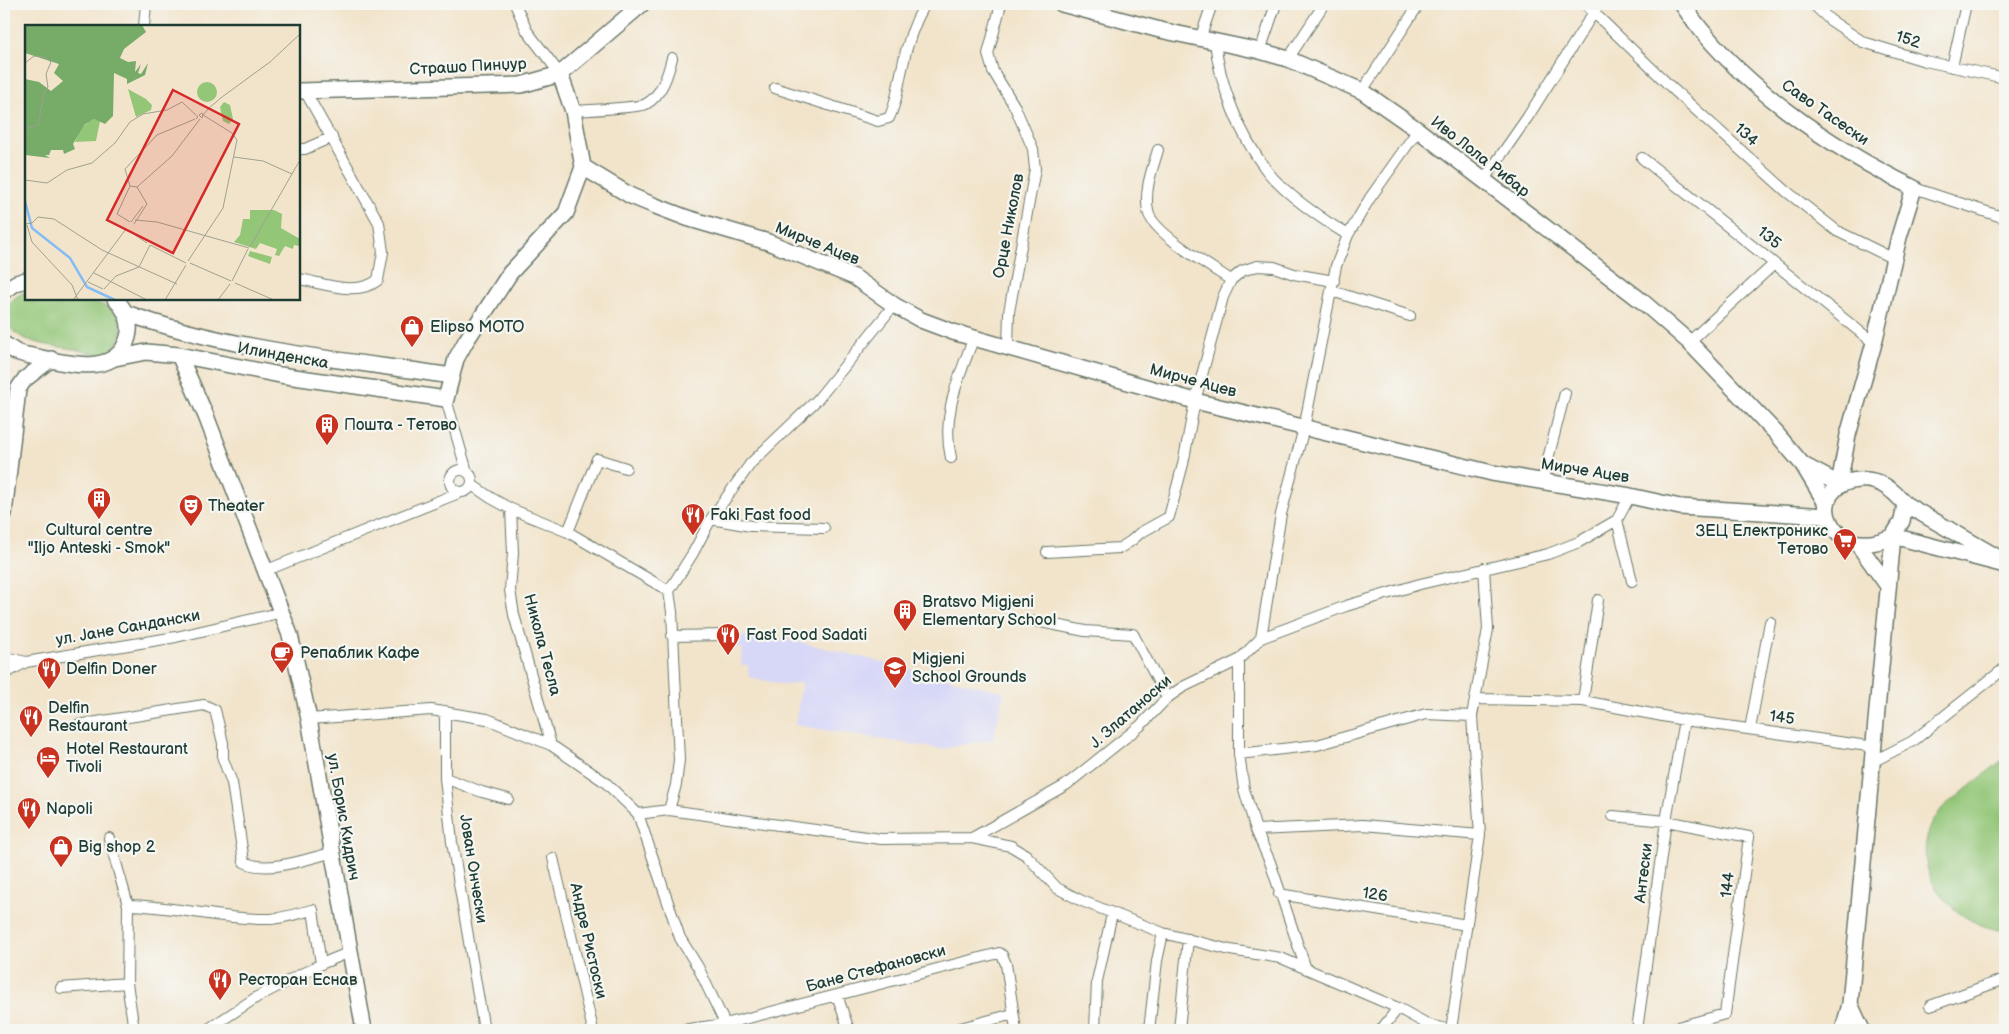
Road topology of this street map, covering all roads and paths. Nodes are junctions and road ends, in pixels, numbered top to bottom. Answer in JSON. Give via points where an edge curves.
{"nodes":[{"id":1,"x":146,"y":4,"type":"edge"},
{"id":2,"x":515,"y":4,"type":"edge"},
{"id":3,"x":642,"y":4,"type":"edge"},
{"id":4,"x":925,"y":4,"type":"edge"},
{"id":5,"x":1001,"y":4,"type":"edge"},
{"id":6,"x":1062,"y":4,"type":"edge"},
{"id":7,"x":1212,"y":4,"type":"edge"},
{"id":8,"x":1276,"y":4,"type":"edge"},
{"id":9,"x":1324,"y":4,"type":"edge"},
{"id":10,"x":1419,"y":4,"type":"edge"},
{"id":11,"x":1584,"y":4,"type":"edge"},
{"id":12,"x":1682,"y":4,"type":"edge"},
{"id":13,"x":1813,"y":4,"type":"edge"},
{"id":14,"x":1966,"y":4,"type":"edge"},
{"id":15,"x":1596,"y":8,"type":"edge"},
{"id":16,"x":144,"y":25,"type":"edge"},
{"id":17,"x":1208,"y":41,"type":"junction"},
{"id":18,"x":1260,"y":51,"type":"junction"},
{"id":19,"x":672,"y":58,"type":"dead end"},
{"id":20,"x":1288,"y":59,"type":"junction"},
{"id":21,"x":1952,"y":67,"type":"junction"},
{"id":22,"x":560,"y":74,"type":"junction"},
{"id":23,"x":2005,"y":78,"type":"edge"},
{"id":24,"x":775,"y":88,"type":"dead end"},
{"id":25,"x":302,"y":91,"type":"edge"},
{"id":26,"x":1362,"y":92,"type":"junction"},
{"id":27,"x":573,"y":111,"type":"junction"},
{"id":28,"x":1418,"y":130,"type":"junction"},
{"id":29,"x":332,"y":137,"type":"junction"},
{"id":30,"x":300,"y":149,"type":"edge"},
{"id":31,"x":1158,"y":150,"type":"dead end"},
{"id":32,"x":1642,"y":158,"type":"dead end"},
{"id":33,"x":583,"y":167,"type":"junction"},
{"id":34,"x":1483,"y":181,"type":"junction"},
{"id":35,"x":1914,"y":188,"type":"junction"},
{"id":36,"x":2005,"y":218,"type":"edge"},
{"id":37,"x":1348,"y":235,"type":"junction"},
{"id":38,"x":1894,"y":259,"type":"junction"},
{"id":39,"x":1773,"y":265,"type":"junction"},
{"id":40,"x":300,"y":279,"type":"edge"},
{"id":41,"x":25,"y":280,"type":"edge"},
{"id":42,"x":1231,"y":280,"type":"junction"},
{"id":43,"x":1333,"y":286,"type":"junction"},
{"id":44,"x":4,"y":291,"type":"edge"},
{"id":45,"x":121,"y":304,"type":"edge"},
{"id":46,"x":894,"y":305,"type":"junction"},
{"id":47,"x":1410,"y":316,"type":"dead end"},
{"id":48,"x":974,"y":337,"type":"junction"},
{"id":49,"x":1689,"y":342,"type":"junction"},
{"id":50,"x":1874,"y":343,"type":"junction"},
{"id":51,"x":4,"y":344,"type":"edge"},
{"id":52,"x":1008,"y":347,"type":"junction"},
{"id":53,"x":292,"y":352,"type":"junction"},
{"id":54,"x":179,"y":355,"type":"junction"},
{"id":55,"x":115,"y":358,"type":"junction"},
{"id":56,"x":51,"y":359,"type":"junction"},
{"id":57,"x":287,"y":376,"type":"junction"},
{"id":58,"x":452,"y":376,"type":"junction"},
{"id":59,"x":1565,"y":393,"type":"dead end"},
{"id":60,"x":446,"y":399,"type":"junction"},
{"id":61,"x":1195,"y":401,"type":"junction"},
{"id":62,"x":1304,"y":428,"type":"junction"},
{"id":63,"x":457,"y":444,"type":"junction"},
{"id":64,"x":951,"y":458,"type":"dead end"},
{"id":65,"x":1803,"y":465,"type":"junction"},
{"id":66,"x":626,"y":468,"type":"dead end"},
{"id":67,"x":467,"y":472,"type":"junction"},
{"id":68,"x":452,"y":476,"type":"junction"},
{"id":69,"x":1542,"y":482,"type":"junction"},
{"id":70,"x":472,"y":484,"type":"junction"},
{"id":71,"x":1839,"y":484,"type":"junction"},
{"id":72,"x":461,"y":492,"type":"junction"},
{"id":73,"x":1630,"y":496,"type":"junction"},
{"id":74,"x":433,"y":503,"type":"junction"},
{"id":75,"x":1904,"y":504,"type":"junction"},
{"id":76,"x":511,"y":509,"type":"junction"},
{"id":77,"x":1827,"y":510,"type":"junction"},
{"id":78,"x":4,"y":514,"type":"edge"},
{"id":79,"x":711,"y":519,"type":"junction"},
{"id":80,"x":1616,"y":520,"type":"junction"},
{"id":81,"x":824,"y":528,"type":"dead end"},
{"id":82,"x":568,"y":532,"type":"junction"},
{"id":83,"x":1893,"y":536,"type":"junction"},
{"id":84,"x":1857,"y":543,"type":"junction"},
{"id":85,"x":1047,"y":552,"type":"dead end"},
{"id":86,"x":2005,"y":563,"type":"edge"},
{"id":87,"x":1484,"y":568,"type":"junction"},
{"id":88,"x":267,"y":570,"type":"junction"},
{"id":89,"x":1632,"y":581,"type":"dead end"},
{"id":90,"x":1888,"y":586,"type":"junction"},
{"id":91,"x":669,"y":591,"type":"junction"},
{"id":92,"x":1598,"y":600,"type":"dead end"},
{"id":93,"x":283,"y":612,"type":"junction"},
{"id":94,"x":1036,"y":621,"type":"dead end"},
{"id":95,"x":1770,"y":622,"type":"dead end"},
{"id":96,"x":726,"y":635,"type":"dead end"},
{"id":97,"x":672,"y":636,"type":"junction"},
{"id":98,"x":1261,"y":638,"type":"junction"},
{"id":99,"x":4,"y":657,"type":"edge"},
{"id":100,"x":1238,"y":660,"type":"junction"},
{"id":101,"x":26,"y":662,"type":"junction"},
{"id":102,"x":2005,"y":668,"type":"edge"},
{"id":103,"x":4,"y":674,"type":"edge"},
{"id":104,"x":1167,"y":698,"type":"junction"},
{"id":105,"x":1476,"y":700,"type":"junction"},
{"id":106,"x":1583,"y":701,"type":"junction"},
{"id":107,"x":446,"y":711,"type":"junction"},
{"id":108,"x":1472,"y":716,"type":"junction"},
{"id":109,"x":309,"y":719,"type":"junction"},
{"id":110,"x":1684,"y":720,"type":"junction"},
{"id":111,"x":78,"y":725,"type":"dead end"},
{"id":112,"x":1750,"y":728,"type":"junction"},
{"id":113,"x":551,"y":745,"type":"junction"},
{"id":114,"x":1239,"y":754,"type":"junction"},
{"id":115,"x":1874,"y":754,"type":"junction"},
{"id":116,"x":445,"y":778,"type":"junction"},
{"id":117,"x":508,"y":798,"type":"dead end"},
{"id":118,"x":669,"y":810,"type":"junction"},
{"id":119,"x":638,"y":814,"type":"junction"},
{"id":120,"x":1613,"y":816,"type":"dead end"},
{"id":121,"x":1666,"y":821,"type":"junction"},
{"id":122,"x":1256,"y":830,"type":"junction"},
{"id":123,"x":1480,"y":835,"type":"junction"},
{"id":124,"x":109,"y":838,"type":"dead end"},
{"id":125,"x":972,"y":838,"type":"junction"},
{"id":126,"x":331,"y":853,"type":"junction"},
{"id":127,"x":553,"y":858,"type":"dead end"},
{"id":128,"x":1279,"y":894,"type":"junction"},
{"id":129,"x":128,"y":905,"type":"junction"},
{"id":130,"x":1112,"y":914,"type":"junction"},
{"id":131,"x":1467,"y":925,"type":"junction"},
{"id":132,"x":1163,"y":933,"type":"junction"},
{"id":133,"x":1188,"y":940,"type":"junction"},
{"id":134,"x":350,"y":952,"type":"junction"},
{"id":135,"x":321,"y":964,"type":"junction"},
{"id":136,"x":1305,"y":966,"type":"junction"},
{"id":137,"x":2005,"y":979,"type":"edge"},
{"id":138,"x":127,"y":983,"type":"junction"},
{"id":139,"x":61,"y":988,"type":"dead end"},
{"id":140,"x":837,"y":995,"type":"junction"},
{"id":141,"x":1850,"y":1004,"type":"junction"},
{"id":142,"x":1930,"y":1006,"type":"dead end"},
{"id":143,"x":1398,"y":1008,"type":"junction"},
{"id":144,"x":1013,"y":1014,"type":"junction"},
{"id":145,"x":727,"y":1027,"type":"edge"},
{"id":146,"x":134,"y":1030,"type":"edge"},
{"id":147,"x":207,"y":1030,"type":"edge"},
{"id":148,"x":364,"y":1030,"type":"edge"},
{"id":149,"x":484,"y":1030,"type":"edge"},
{"id":150,"x":593,"y":1030,"type":"edge"},
{"id":151,"x":682,"y":1030,"type":"edge"},
{"id":152,"x":849,"y":1030,"type":"edge"},
{"id":153,"x":953,"y":1030,"type":"edge"},
{"id":154,"x":1016,"y":1030,"type":"edge"},
{"id":155,"x":1095,"y":1030,"type":"edge"},
{"id":156,"x":1149,"y":1030,"type":"edge"},
{"id":157,"x":1180,"y":1030,"type":"edge"},
{"id":158,"x":1381,"y":1030,"type":"edge"},
{"id":159,"x":1451,"y":1030,"type":"edge"},
{"id":160,"x":1637,"y":1030,"type":"edge"},
{"id":161,"x":1667,"y":1030,"type":"edge"},
{"id":162,"x":1844,"y":1030,"type":"edge"},
{"id":163,"x":1862,"y":1030,"type":"edge"}],
"edges":[{"from":1,"to":16,"type":"street"},
{"from":2,"to":22,"type":"street","via":[[527,31]]},
{"from":3,"to":22,"type":"street","name":"Страшо Пинџур"},
{"from":4,"to":24,"type":"street","via":[[917,18],[902,67],[894,110],[889,118],[878,121]]},
{"from":5,"to":52,"type":"street","name":"Орце Николов","via":[[988,54],[993,71],[1015,107],[1033,149],[1035,169],[1009,312]]},
{"from":6,"to":17,"type":"street","name":"Иво Лола Рибар"},
{"from":7,"to":17,"type":"street"},
{"from":8,"to":18,"type":"street"},
{"from":9,"to":20,"type":"street"},
{"from":10,"to":26,"type":"street"},
{"from":11,"to":15,"type":"street","name":"134"},
{"from":12,"to":35,"type":"street","name":"Саво Тасески","via":[[1722,52],[1764,91],[1829,142]]},
{"from":13,"to":21,"type":"street","name":"152","via":[[1863,42]]},
{"from":14,"to":21,"type":"street"},
{"from":15,"to":34,"type":"street"},
{"from":15,"to":38,"type":"street","name":"134","via":[[1786,191],[1838,231]]},
{"from":17,"to":18,"type":"street","name":"Иво Лола Рибар"},
{"from":17,"to":37,"type":"street","via":[[1232,108],[1268,172],[1322,219]]},
{"from":18,"to":20,"type":"street","name":"Иво Лола Рибар"},
{"from":19,"to":27,"type":"street","via":[[659,92],[645,104]]},
{"from":20,"to":26,"type":"street","name":"Иво Лола Рибар"},
{"from":21,"to":23,"type":"street","name":"152"},
{"from":22,"to":25,"type":"street","name":"Страшо Пинџур","via":[[521,85]]},
{"from":22,"to":27,"type":"street"},
{"from":25,"to":29,"type":"street"},
{"from":26,"to":28,"type":"street","name":"Иво Лола Рибар"},
{"from":27,"to":33,"type":"street"},
{"from":28,"to":34,"type":"street","name":"Иво Лола Рибар"},
{"from":28,"to":37,"type":"street"},
{"from":29,"to":30,"type":"street"},
{"from":29,"to":40,"type":"street","via":[[379,223],[383,252],[378,280],[359,289]]},
{"from":31,"to":42,"type":"street","via":[[1148,183],[1148,213],[1185,250]]},
{"from":32,"to":39,"type":"street","name":"135"},
{"from":33,"to":46,"type":"street","name":"Мирче Ацев","via":[[631,196],[653,205],[768,242],[854,276]]},
{"from":33,"to":58,"type":"street","via":[[566,214],[510,273],[456,359]]},
{"from":34,"to":49,"type":"street","name":"Иво Лола Рибар","via":[[1642,302]]},
{"from":35,"to":36,"type":"street","name":"Саво Тасески"},
{"from":35,"to":38,"type":"street"},
{"from":37,"to":43,"type":"street"},
{"from":38,"to":50,"type":"street"},
{"from":39,"to":49,"type":"street"},
{"from":39,"to":50,"type":"street","name":"135"},
{"from":41,"to":44,"type":"street"},
{"from":42,"to":43,"type":"street","via":[[1242,271],[1257,266],[1274,267]]},
{"from":42,"to":61,"type":"street","via":[[1223,297]]},
{"from":43,"to":47,"type":"street"},
{"from":43,"to":62,"type":"street"},
{"from":45,"to":53,"type":"street","name":"Илинденска","via":[[154,323]]},
{"from":45,"to":55,"type":"street","name":"Илинденска","via":[[129,332]]},
{"from":46,"to":48,"type":"street","name":"Мирче Ацев","via":[[921,320]]},
{"from":46,"to":79,"type":"street","via":[[818,399],[750,463]]},
{"from":48,"to":52,"type":"street","name":"Мирче Ацев"},
{"from":48,"to":64,"type":"street","via":[[947,418]]},
{"from":49,"to":65,"type":"street","name":"Иво Лола Рибар"},
{"from":50,"to":71,"type":"street","via":[[1848,435]]},
{"from":51,"to":56,"type":"street","name":"Илинденска","via":[[16,352]]},
{"from":52,"to":61,"type":"street","name":"Мирче Ацев"},
{"from":53,"to":57,"type":"street"},
{"from":53,"to":58,"type":"street","name":"Илинденска"},
{"from":54,"to":55,"type":"street","name":"Илинденска","via":[[146,352]]},
{"from":54,"to":57,"type":"street","name":"Илинденска"},
{"from":54,"to":88,"type":"street","name":"ул. Борис Кидрич"},
{"from":55,"to":56,"type":"street","name":"Илинденска","via":[[97,365]]},
{"from":56,"to":78,"type":"street","via":[[25,379],[18,389]]},
{"from":57,"to":60,"type":"street","name":"Илинденска"},
{"from":58,"to":60,"type":"street"},
{"from":59,"to":69,"type":"street"},
{"from":60,"to":63,"type":"street"},
{"from":61,"to":62,"type":"street","name":"Мирче Ацев"},
{"from":61,"to":85,"type":"street","via":[[1169,517],[1120,548]]},
{"from":62,"to":69,"type":"street","name":"Мирче Ацев"},
{"from":62,"to":98,"type":"street","via":[[1281,514]]},
{"from":63,"to":67,"type":"street"},
{"from":63,"to":68,"type":"street"},
{"from":65,"to":71,"type":"street"},
{"from":65,"to":77,"type":"street"},
{"from":66,"to":82,"type":"street","via":[[597,459]]},
{"from":67,"to":68,"type":"street","via":[[457,471]]},
{"from":67,"to":70,"type":"street"},
{"from":68,"to":72,"type":"street","via":[[452,488]]},
{"from":68,"to":74,"type":"street"},
{"from":69,"to":73,"type":"street","name":"Мирче Ацев"},
{"from":70,"to":72,"type":"street"},
{"from":70,"to":76,"type":"street"},
{"from":71,"to":75,"type":"street","via":[[1869,479],[1888,487]]},
{"from":71,"to":77,"type":"street","via":[[1832,492]]},
{"from":72,"to":74,"type":"street"},
{"from":73,"to":77,"type":"street","name":"Мирче Ацев","via":[[1680,507]]},
{"from":73,"to":80,"type":"street","name":"Ј. Златаноски"},
{"from":74,"to":88,"type":"street"},
{"from":75,"to":83,"type":"street","via":[[1902,521]]},
{"from":75,"to":86,"type":"street"},
{"from":76,"to":82,"type":"street"},
{"from":76,"to":113,"type":"street","name":"Никола Тесла","via":[[513,554],[510,590],[514,616]]},
{"from":77,"to":84,"type":"street","via":[[1829,524],[1838,534]]},
{"from":79,"to":81,"type":"street","via":[[752,526]]},
{"from":79,"to":91,"type":"street","via":[[694,554]]},
{"from":80,"to":87,"type":"street","name":"Ј. Златаноски","via":[[1579,542],[1548,554]]},
{"from":80,"to":89,"type":"street"},
{"from":82,"to":91,"type":"street"},
{"from":83,"to":84,"type":"street","via":[[1878,544]]},
{"from":83,"to":86,"type":"street"},
{"from":83,"to":90,"type":"street"},
{"from":84,"to":90,"type":"street"},
{"from":87,"to":98,"type":"street","name":"Ј. Златаноски","via":[[1346,606]]},
{"from":87,"to":105,"type":"street","via":[[1488,629]]},
{"from":88,"to":93,"type":"street","name":"ул. Борис Кидрич"},
{"from":90,"to":115,"type":"street"},
{"from":91,"to":97,"type":"street"},
{"from":92,"to":106,"type":"street"},
{"from":93,"to":101,"type":"street","name":"ул. Јане Сандански","via":[[176,637]]},
{"from":93,"to":109,"type":"street","name":"ул. Борис Кидрич"},
{"from":94,"to":104,"type":"street","via":[[1085,631],[1133,634]]},
{"from":95,"to":112,"type":"street"},
{"from":96,"to":97,"type":"street"},
{"from":97,"to":118,"type":"street","via":[[680,760]]},
{"from":98,"to":100,"type":"street","name":"Ј. Златаноски"},
{"from":99,"to":101,"type":"street"},
{"from":100,"to":104,"type":"street","name":"Ј. Златаноски"},
{"from":100,"to":114,"type":"street"},
{"from":101,"to":103,"type":"street"},
{"from":102,"to":115,"type":"street","via":[[1912,741]]},
{"from":104,"to":125,"type":"street","name":"Ј. Златаноски","via":[[1140,726],[1066,785]]},
{"from":105,"to":106,"type":"street","name":"145"},
{"from":105,"to":108,"type":"street"},
{"from":106,"to":110,"type":"street","name":"145"},
{"from":107,"to":109,"type":"street"},
{"from":107,"to":113,"type":"street","via":[[487,719]]},
{"from":107,"to":116,"type":"street","name":"Јован Ончески"},
{"from":108,"to":114,"type":"street","via":[[1426,714],[1316,745]]},
{"from":108,"to":123,"type":"street"},
{"from":109,"to":126,"type":"street","name":"ул. Борис Кидрич"},
{"from":110,"to":112,"type":"street","name":"145"},
{"from":110,"to":121,"type":"street","name":"Антески"},
{"from":111,"to":126,"type":"street","via":[[204,705],[215,710],[223,743],[223,759],[232,783],[244,862],[254,867],[271,866]]},
{"from":112,"to":115,"type":"street","name":"145"},
{"from":113,"to":119,"type":"street","via":[[605,782]]},
{"from":114,"to":122,"type":"street","via":[[1244,789]]},
{"from":115,"to":141,"type":"street"},
{"from":116,"to":117,"type":"street"},
{"from":116,"to":149,"type":"street","name":"Јован Ончески","via":[[452,842]]},
{"from":118,"to":119,"type":"street"},
{"from":118,"to":125,"type":"street","via":[[881,839]]},
{"from":119,"to":145,"type":"street","via":[[680,938]]},
{"from":120,"to":121,"type":"street","name":"144"},
{"from":121,"to":160,"type":"street","name":"Антески"},
{"from":121,"to":161,"type":"street","name":"144","via":[[1749,837],[1725,1014]]},
{"from":122,"to":123,"type":"street","via":[[1363,825]]},
{"from":122,"to":128,"type":"street"},
{"from":123,"to":131,"type":"street"},
{"from":124,"to":129,"type":"street"},
{"from":125,"to":130,"type":"street","via":[[1011,846],[1026,855],[1057,888]]},
{"from":126,"to":134,"type":"street","name":"ул. Борис Кидрич"},
{"from":127,"to":150,"type":"street","name":"Андре Ристоски"},
{"from":128,"to":131,"type":"street","name":"126"},
{"from":128,"to":136,"type":"street"},
{"from":129,"to":135,"type":"street","via":[[157,906],[223,917],[273,919],[312,910]]},
{"from":129,"to":138,"type":"street"},
{"from":130,"to":132,"type":"street"},
{"from":130,"to":155,"type":"street","via":[[1097,981]]},
{"from":131,"to":159,"type":"street"},
{"from":132,"to":133,"type":"street"},
{"from":132,"to":156,"type":"street"},
{"from":133,"to":136,"type":"street","via":[[1281,958]]},
{"from":133,"to":157,"type":"street"},
{"from":134,"to":135,"type":"street"},
{"from":134,"to":148,"type":"street","name":"ул. Борис Кидрич"},
{"from":135,"to":147,"type":"street","via":[[257,997]]},
{"from":136,"to":143,"type":"street"},
{"from":137,"to":142,"type":"street"},
{"from":138,"to":139,"type":"street"},
{"from":138,"to":146,"type":"street"},
{"from":140,"to":144,"type":"street","name":"Бане Стефановски","via":[[999,953],[1006,964]]},
{"from":140,"to":145,"type":"street","name":"Бане Стефановски"},
{"from":140,"to":152,"type":"street"},
{"from":141,"to":162,"type":"street"},
{"from":141,"to":163,"type":"street"},
{"from":143,"to":158,"type":"street"},
{"from":143,"to":159,"type":"street","via":[[1429,1025]]},
{"from":144,"to":153,"type":"street"},
{"from":144,"to":154,"type":"street","name":"Бане Стефановски"},
{"from":145,"to":151,"type":"street","name":"Бане Стефановски"}]}
